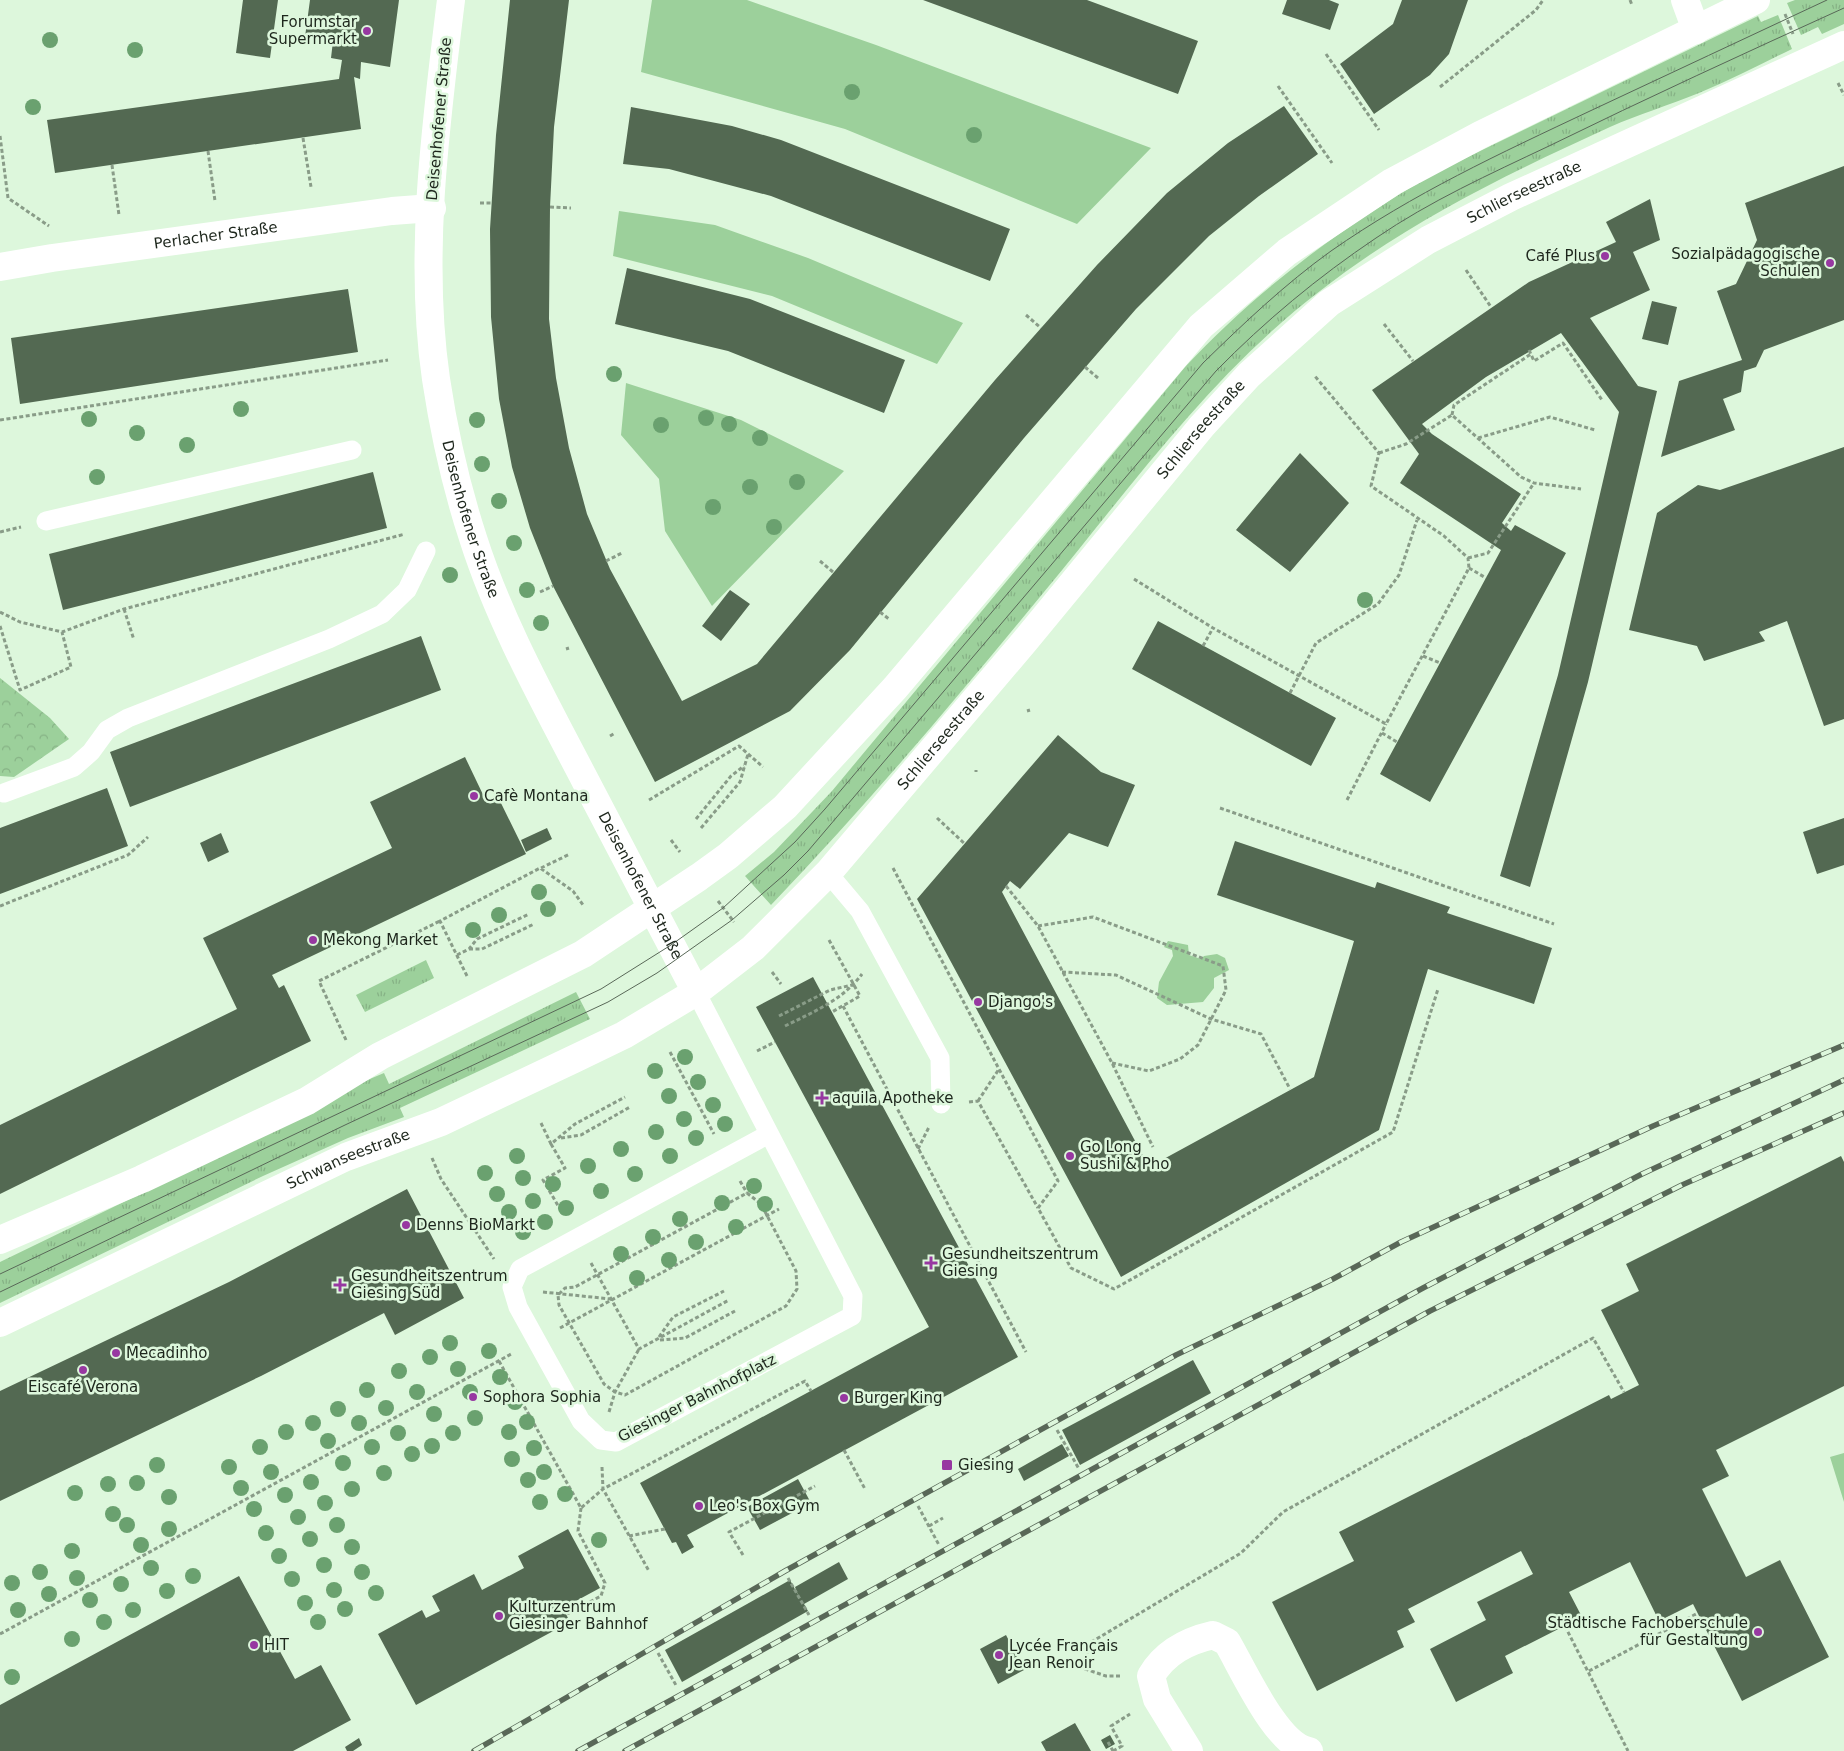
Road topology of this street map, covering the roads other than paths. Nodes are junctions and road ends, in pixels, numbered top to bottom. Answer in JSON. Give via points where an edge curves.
{"nodes":[{"id":1,"x":451,"y":0,"type":"edge"},
{"id":2,"x":1685,"y":0,"type":"edge"},
{"id":3,"x":1756,"y":0,"type":"edge"},
{"id":4,"x":1696,"y":30,"type":"junction"},
{"id":5,"x":1844,"y":45,"type":"edge"},
{"id":6,"x":432,"y":208,"type":"junction"},
{"id":7,"x":0,"y":267,"type":"edge"},
{"id":8,"x":352,"y":450,"type":"dead end"},
{"id":9,"x":46,"y":521,"type":"dead end"},
{"id":10,"x":426,"y":551,"type":"dead end"},
{"id":11,"x":4,"y":793,"type":"dead end"},
{"id":12,"x":828,"y":873,"type":"junction"},
{"id":13,"x":653,"y":910,"type":"junction"},
{"id":14,"x":696,"y":992,"type":"junction"},
{"id":15,"x":941,"y":1104,"type":"road end"},
{"id":16,"x":769,"y":1134,"type":"junction"},
{"id":17,"x":0,"y":1240,"type":"edge"},
{"id":18,"x":0,"y":1323,"type":"edge"},
{"id":19,"x":1302,"y":1750,"type":"edge"},
{"id":20,"x":1189,"y":1751,"type":"edge"}],
"edges":[{"from":1,"to":6,"type":"main road","name":"Deisenhofener Straße","via":[[438,103]]},
{"from":2,"to":4,"type":"main road"},
{"from":3,"to":4,"type":"main road"},
{"from":4,"to":13,"type":"main road","via":[[1480,135],[1392,182],[1287,252],[1201,326],[898,684],[785,807],[728,856]]},
{"from":5,"to":12,"type":"main road","name":"Schlierseestraße","via":[[1510,197],[1428,240],[1329,303],[1249,375],[1202,426]]},
{"from":6,"to":7,"type":"main road","name":"Perlacher Straße"},
{"from":6,"to":13,"type":"main road","name":"Deisenhofener Straße","via":[[430,282],[436,376],[445,432],[473,538],[501,611],[536,685]]},
{"from":8,"to":9,"type":"lane"},
{"from":10,"to":11,"type":"lane","via":[[407,590],[382,614],[329,639],[128,718],[107,730],[91,752],[74,767]]},
{"from":12,"to":14,"type":"main road","name":"Schlierseestraße","via":[[754,948]]},
{"from":12,"to":15,"type":"lane","via":[[860,911],[940,1058]]},
{"from":13,"to":14,"type":"main road","name":"Deisenhofener Straße"},
{"from":13,"to":17,"type":"main road","via":[[583,954],[380,1056],[307,1101],[133,1183]]},
{"from":14,"to":16,"type":"lane","name":"Giesinger Bahnhofplatz"},
{"from":14,"to":18,"type":"main road","name":"Schwanseestraße","via":[[624,1035],[524,1083],[441,1122],[346,1157]]},
{"from":16,"to":16,"type":"lane","name":"Giesinger Bahnhofplatz","via":[[853,1296],[852,1316],[616,1442],[601,1440],[581,1421],[518,1307],[512,1287],[520,1269]]},
{"from":19,"to":20,"type":"main road","via":[[1277,1729],[1227,1642],[1213,1635],[1192,1640],[1158,1664],[1154,1688]]}]}
